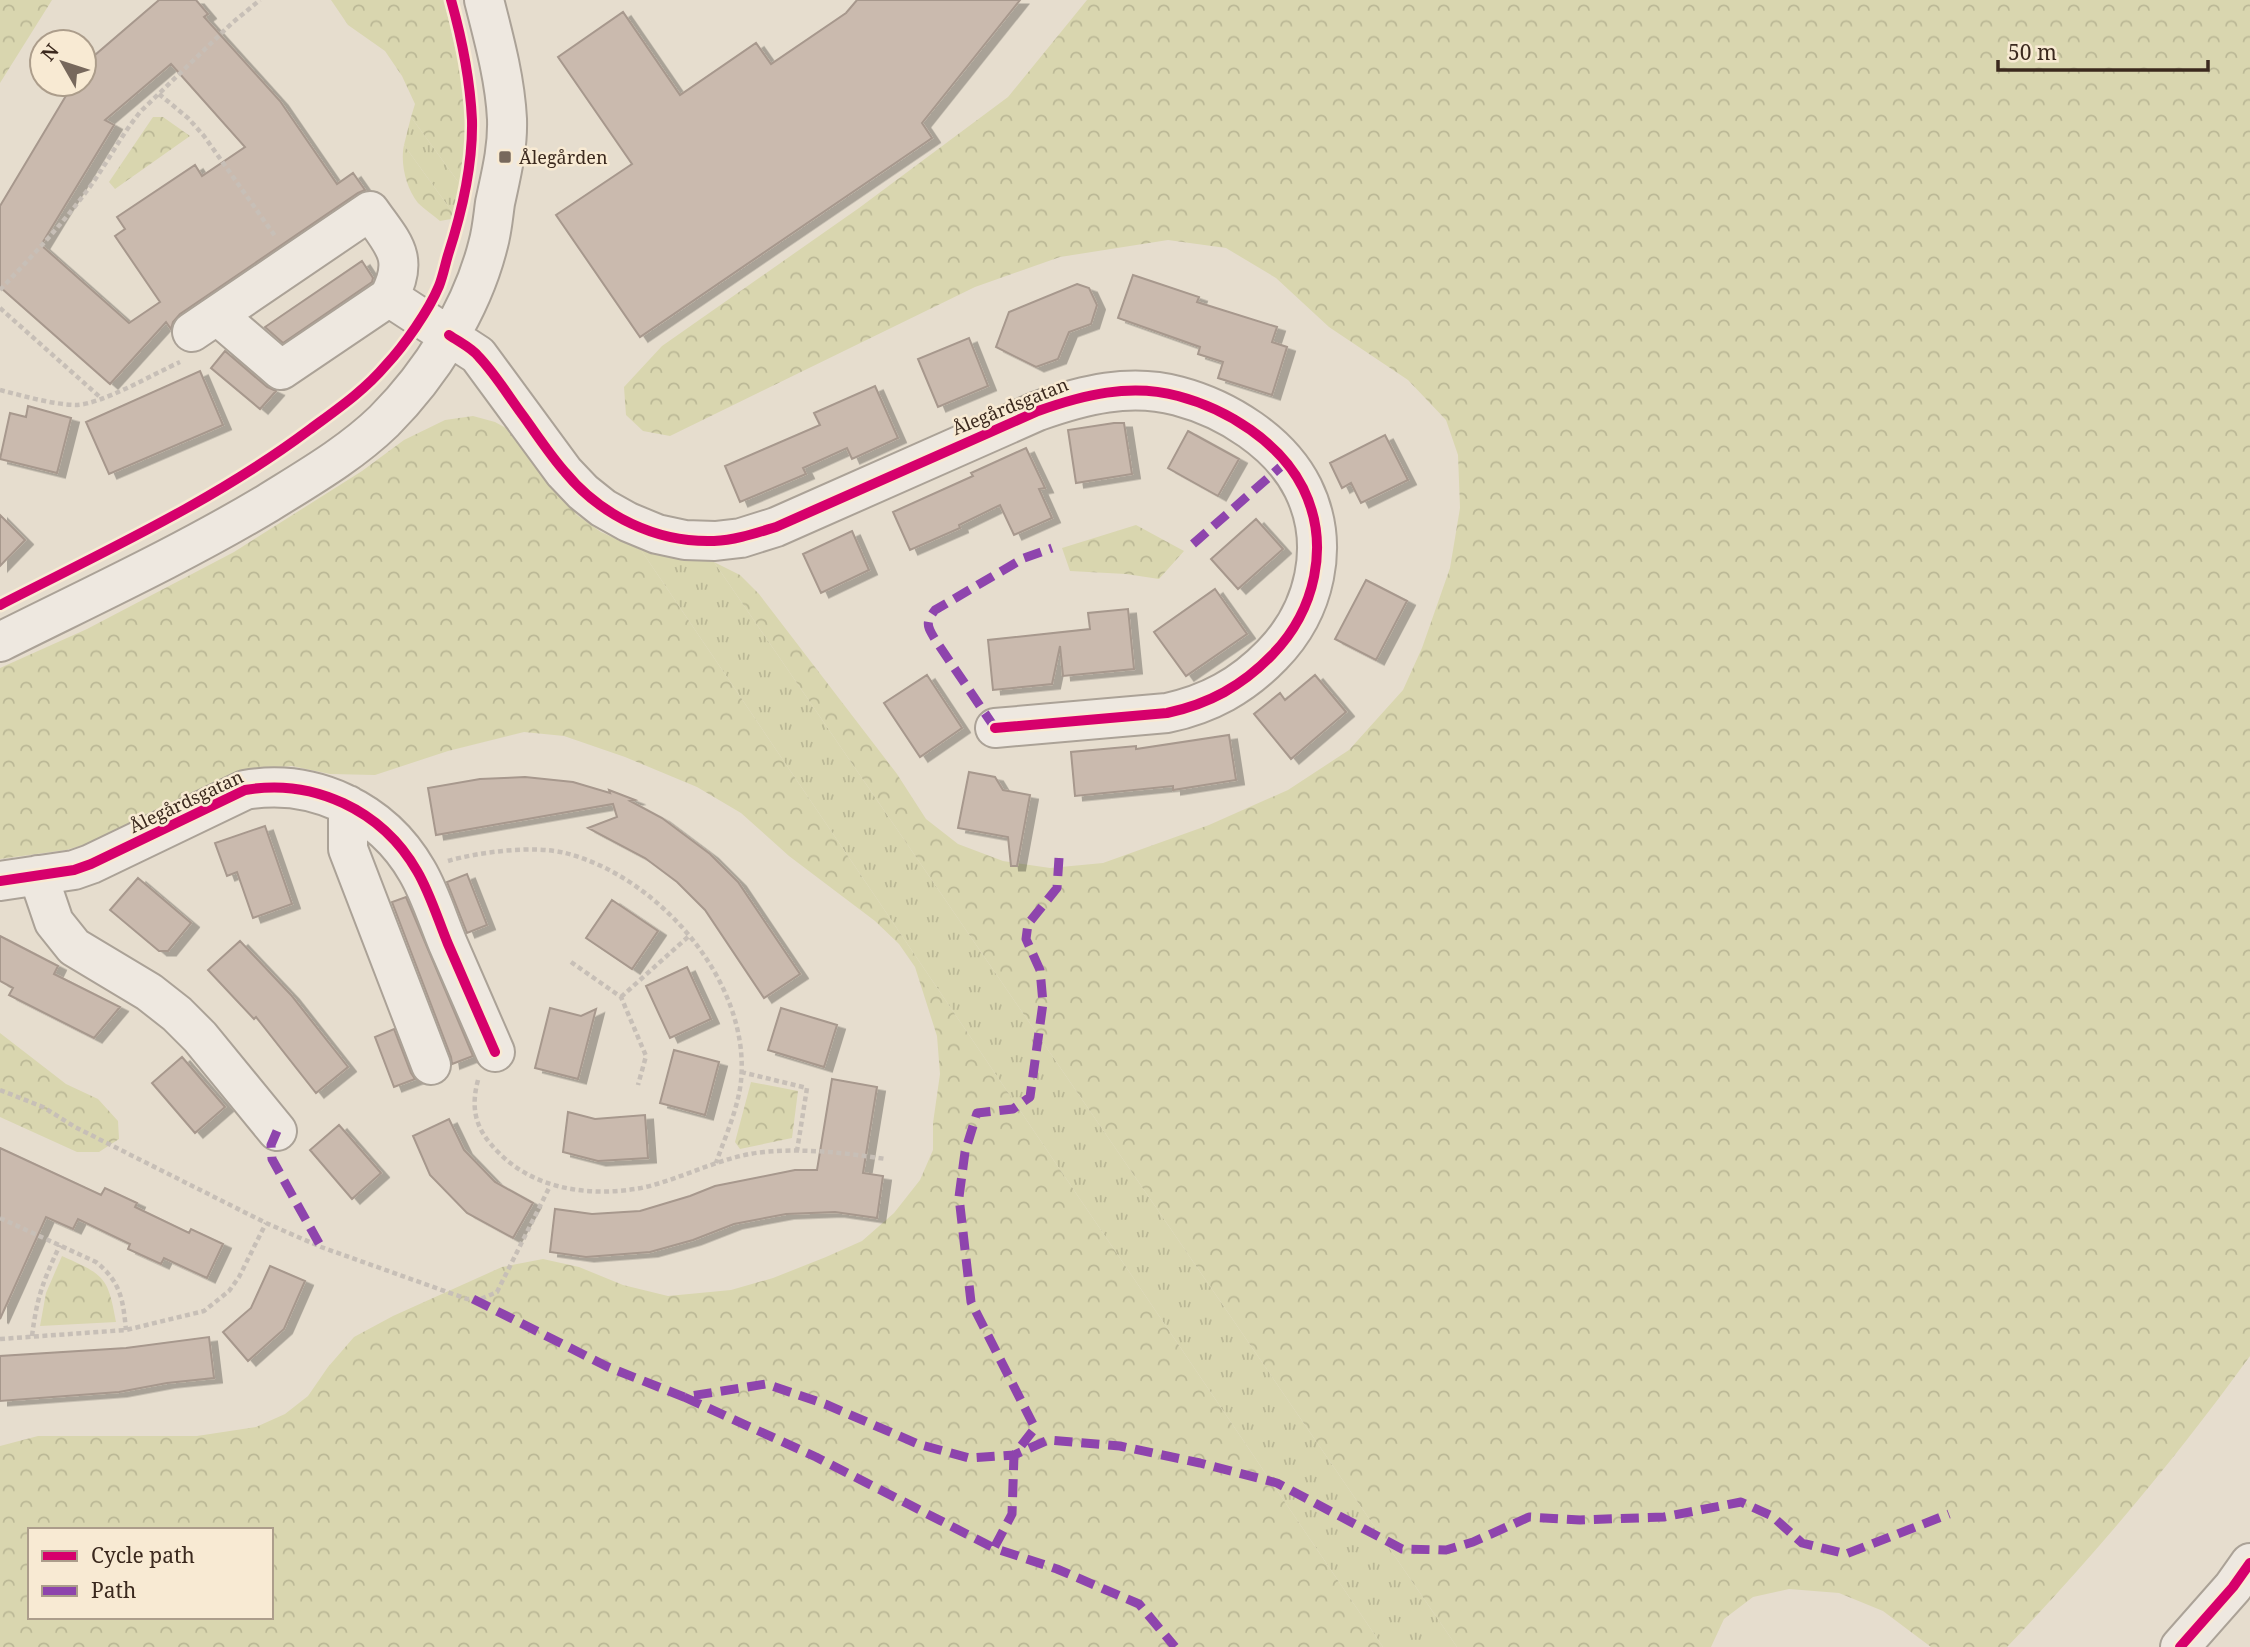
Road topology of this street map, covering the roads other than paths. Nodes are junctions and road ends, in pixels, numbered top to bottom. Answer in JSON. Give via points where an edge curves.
{"nodes":[{"id":1,"x":484,"y":0,"type":"edge"},
{"id":2,"x":389,"y":297,"type":"junction"},
{"id":3,"x":449,"y":335,"type":"junction"},
{"id":4,"x":0,"y":642,"type":"edge"},
{"id":5,"x":995,"y":728,"type":"dead end"},
{"id":6,"x":348,"y":805,"type":"junction"},
{"id":7,"x":38,"y":875,"type":"junction"},
{"id":8,"x":0,"y":881,"type":"edge"},
{"id":9,"x":495,"y":1052,"type":"road end"},
{"id":10,"x":431,"y":1065,"type":"dead end"},
{"id":11,"x":277,"y":1131,"type":"dead end"},
{"id":12,"x":2250,"y":1563,"type":"edge"},
{"id":13,"x":2180,"y":1647,"type":"edge"}],
"edges":[{"from":1,"to":3,"type":"street","via":[[502,72],[505,157],[488,245]]},
{"from":2,"to":2,"type":"street","via":[[399,264],[393,244],[370,211],[204,323],[281,370]]},
{"from":2,"to":3,"type":"street","name":"Ålegårdsgatan"},
{"from":3,"to":4,"type":"street","via":[[386,419],[313,475],[207,539]]},
{"from":3,"to":5,"type":"street","name":"Ålegårdsgatan","via":[[478,355],[583,492],[628,522],[685,540],[741,538],[776,527],[1038,411],[1102,392],[1141,390],[1210,406],[1243,425],[1290,468],[1304,489],[1312,517],[1317,570],[1311,593],[1281,646],[1240,684],[1193,707],[1167,713]]},
{"from":6,"to":7,"type":"street","name":"Ålegårdsgatan","via":[[313,792],[266,786],[245,790],[91,864]]},
{"from":6,"to":9,"type":"street","name":"Ålegårdsgatan","via":[[388,834],[417,871]]},
{"from":6,"to":10,"type":"street","via":[[348,849]]},
{"from":7,"to":8,"type":"street","name":"Ålegårdsgatan"},
{"from":7,"to":11,"type":"street","via":[[54,922],[74,947],[177,1014]]},
{"from":12,"to":13,"type":"street"}]}
